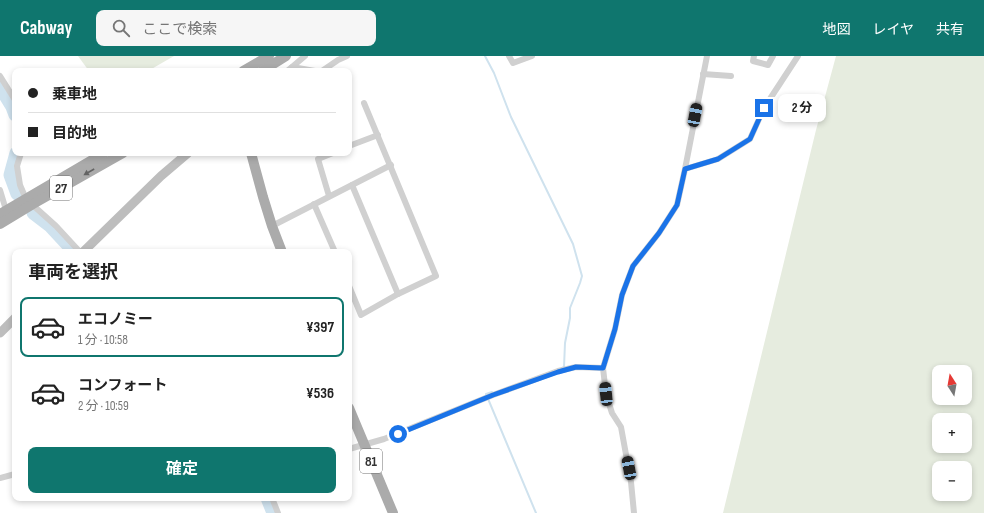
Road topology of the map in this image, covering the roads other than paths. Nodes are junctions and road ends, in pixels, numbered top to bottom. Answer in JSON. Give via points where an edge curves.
{"nodes":[{"id":1,"x":269,"y":56,"type":"edge"},
{"id":2,"x":286,"y":56,"type":"edge"},
{"id":3,"x":305,"y":56,"type":"edge"},
{"id":4,"x":347,"y":56,"type":"edge"},
{"id":5,"x":509,"y":56,"type":"edge"},
{"id":6,"x":532,"y":56,"type":"edge"},
{"id":7,"x":707,"y":56,"type":"edge"},
{"id":8,"x":754,"y":56,"type":"edge"},
{"id":9,"x":773,"y":56,"type":"edge"},
{"id":10,"x":798,"y":56,"type":"edge"},
{"id":11,"x":248,"y":68,"type":"edge"},
{"id":12,"x":267,"y":68,"type":"edge"},
{"id":13,"x":290,"y":68,"type":"edge"},
{"id":14,"x":326,"y":68,"type":"edge"},
{"id":15,"x":703,"y":74,"type":"junction"},
{"id":16,"x":0,"y":76,"type":"edge"},
{"id":17,"x":731,"y":76,"type":"dead end"},
{"id":18,"x":12,"y":95,"type":"edge"},
{"id":19,"x":364,"y":103,"type":"dead end"},
{"id":20,"x":378,"y":135,"type":"junction"},
{"id":21,"x":352,"y":145,"type":"edge"},
{"id":22,"x":20,"y":156,"type":"edge"},
{"id":23,"x":99,"y":156,"type":"edge"},
{"id":24,"x":117,"y":156,"type":"edge"},
{"id":25,"x":184,"y":156,"type":"edge"},
{"id":26,"x":252,"y":156,"type":"edge"},
{"id":27,"x":325,"y":156,"type":"edge"},
{"id":28,"x":391,"y":165,"type":"junction"},
{"id":29,"x":685,"y":169,"type":"junction"},
{"id":30,"x":352,"y":185,"type":"junction"},
{"id":31,"x":0,"y":190,"type":"edge"},
{"id":32,"x":329,"y":196,"type":"junction"},
{"id":33,"x":30,"y":202,"type":"junction"},
{"id":34,"x":314,"y":204,"type":"junction"},
{"id":35,"x":3,"y":212,"type":"edge"},
{"id":36,"x":0,"y":224,"type":"edge"},
{"id":37,"x":272,"y":226,"type":"junction"},
{"id":38,"x":77,"y":249,"type":"edge"},
{"id":39,"x":86,"y":249,"type":"edge"},
{"id":40,"x":281,"y":249,"type":"edge"},
{"id":41,"x":334,"y":249,"type":"edge"},
{"id":42,"x":352,"y":293,"type":"edge"},
{"id":43,"x":398,"y":294,"type":"junction"},
{"id":44,"x":12,"y":321,"type":"edge"},
{"id":45,"x":0,"y":332,"type":"edge"},
{"id":46,"x":603,"y":368,"type":"junction"},
{"id":47,"x":352,"y":415,"type":"edge"},
{"id":48,"x":364,"y":445,"type":"junction"},
{"id":49,"x":352,"y":448,"type":"edge"},
{"id":50,"x":12,"y":475,"type":"edge"},
{"id":51,"x":0,"y":478,"type":"edge"},
{"id":52,"x":273,"y":501,"type":"edge"},
{"id":53,"x":278,"y":513,"type":"edge"},
{"id":54,"x":393,"y":513,"type":"edge"},
{"id":55,"x":634,"y":513,"type":"edge"}],
"edges":[{"from":1,"to":11,"type":"main road"},
{"from":2,"to":12,"type":"main road"},
{"from":3,"to":13,"type":"street"},
{"from":4,"to":14,"type":"street"},
{"from":5,"to":6,"type":"street","via":[[513,63]]},
{"from":7,"to":15,"type":"street"},
{"from":8,"to":9,"type":"street","via":[[753,61],[768,65]]},
{"from":10,"to":29,"type":"street","via":[[764,108],[750,139],[718,159]]},
{"from":15,"to":17,"type":"street"},
{"from":15,"to":29,"type":"street"},
{"from":16,"to":18,"type":"street"},
{"from":19,"to":20,"type":"street"},
{"from":20,"to":21,"type":"street"},
{"from":20,"to":28,"type":"street"},
{"from":22,"to":33,"type":"street","via":[[17,166],[20,185]]},
{"from":23,"to":33,"type":"main road","number":"27"},
{"from":24,"to":33,"type":"main road","number":"27","one_way":true},
{"from":25,"to":39,"type":"street"},
{"from":26,"to":37,"type":"main road"},
{"from":27,"to":32,"type":"street","via":[[318,159]]},
{"from":28,"to":30,"type":"street"},
{"from":28,"to":43,"type":"street","via":[[436,276]]},
{"from":29,"to":46,"type":"street","via":[[677,205],[633,266],[622,295]]},
{"from":30,"to":32,"type":"street"},
{"from":30,"to":43,"type":"street"},
{"from":31,"to":35,"type":"street"},
{"from":32,"to":34,"type":"street"},
{"from":33,"to":35,"type":"main road","number":"27"},
{"from":33,"to":36,"type":"main road","number":"27"},
{"from":33,"to":38,"type":"street"},
{"from":34,"to":37,"type":"street"},
{"from":34,"to":41,"type":"street"},
{"from":37,"to":40,"type":"main road"},
{"from":42,"to":43,"type":"street","via":[[361,315]]},
{"from":44,"to":45,"type":"street"},
{"from":46,"to":48,"type":"street","via":[[576,367],[558,372]]},
{"from":46,"to":55,"type":"street","via":[[606,394],[612,413],[621,427],[632,482]]},
{"from":47,"to":48,"type":"main road","number":"81"},
{"from":48,"to":49,"type":"street"},
{"from":48,"to":54,"type":"main road","number":"81"},
{"from":50,"to":51,"type":"street"},
{"from":52,"to":53,"type":"street"}]}
